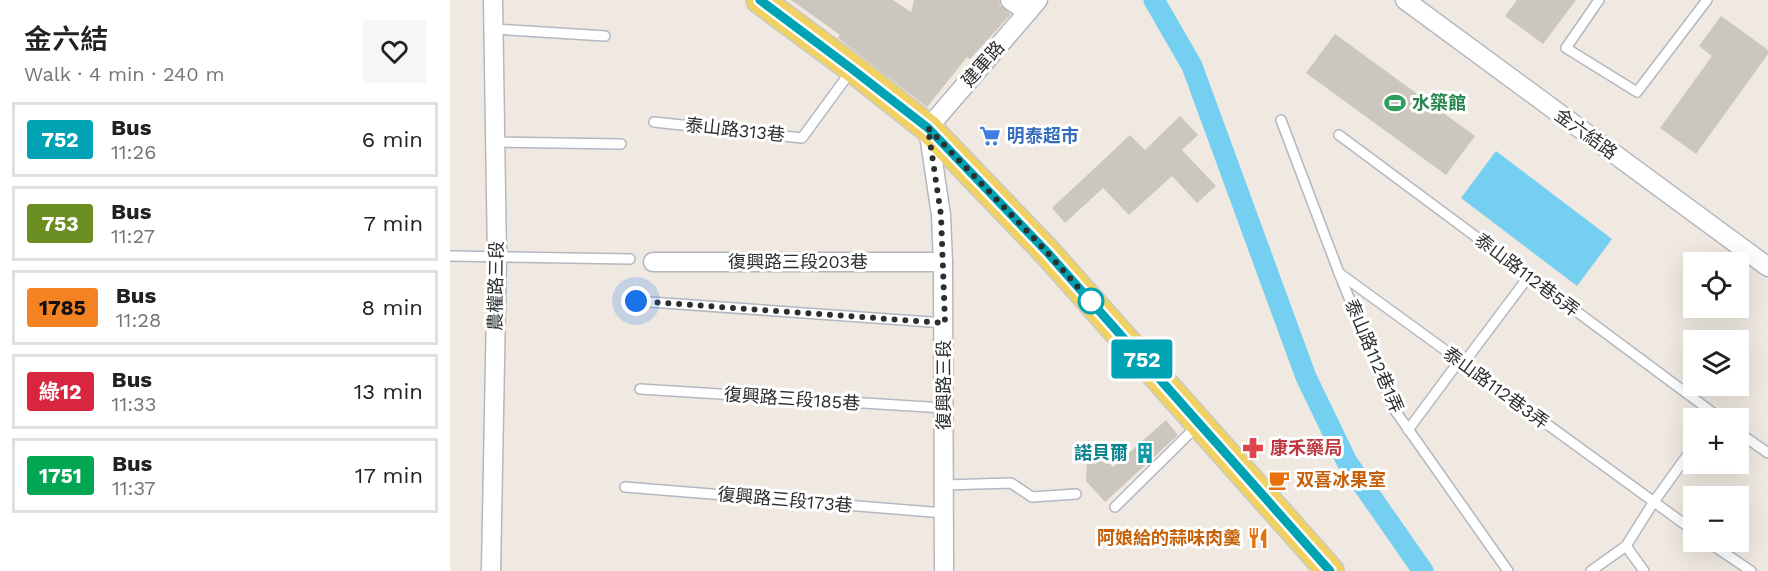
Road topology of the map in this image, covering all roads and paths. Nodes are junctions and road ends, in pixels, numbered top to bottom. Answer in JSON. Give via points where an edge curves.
{"nodes":[{"id":1,"x":493,"y":0,"type":"edge"},
{"id":2,"x":760,"y":0,"type":"edge"},
{"id":3,"x":1010,"y":0,"type":"edge"},
{"id":4,"x":1405,"y":0,"type":"edge"},
{"id":5,"x":1599,"y":0,"type":"edge"},
{"id":6,"x":1707,"y":0,"type":"edge"},
{"id":7,"x":1033,"y":6,"type":"edge"},
{"id":8,"x":494,"y":29,"type":"junction"},
{"id":9,"x":605,"y":36,"type":"dead end"},
{"id":10,"x":852,"y":69,"type":"junction"},
{"id":11,"x":1281,"y":120,"type":"dead end"},
{"id":12,"x":654,"y":122,"type":"dead end"},
{"id":13,"x":928,"y":128,"type":"junction"},
{"id":14,"x":1339,"y":135,"type":"dead end"},
{"id":15,"x":495,"y":142,"type":"junction"},
{"id":16,"x":621,"y":144,"type":"dead end"},
{"id":17,"x":450,"y":256,"type":"edge"},
{"id":18,"x":497,"y":256,"type":"junction"},
{"id":19,"x":630,"y":259,"type":"dead end"},
{"id":20,"x":653,"y":262,"type":"dead end"},
{"id":21,"x":943,"y":262,"type":"junction"},
{"id":22,"x":1768,"y":267,"type":"edge"},
{"id":23,"x":1339,"y":273,"type":"junction"},
{"id":24,"x":1529,"y":276,"type":"junction"},
{"id":25,"x":636,"y":301,"type":"dead end"},
{"id":26,"x":945,"y":323,"type":"junction"},
{"id":27,"x":1461,"y":362,"type":"junction"},
{"id":28,"x":640,"y":389,"type":"dead end"},
{"id":29,"x":944,"y":408,"type":"junction"},
{"id":30,"x":1703,"y":408,"type":"edge"},
{"id":31,"x":1199,"y":423,"type":"junction"},
{"id":32,"x":1408,"y":430,"type":"junction"},
{"id":33,"x":1749,"y":440,"type":"edge"},
{"id":34,"x":1768,"y":453,"type":"edge"},
{"id":35,"x":1683,"y":461,"type":"edge"},
{"id":36,"x":944,"y":485,"type":"junction"},
{"id":37,"x":625,"y":487,"type":"dead end"},
{"id":38,"x":1076,"y":494,"type":"dead end"},
{"id":39,"x":1653,"y":503,"type":"junction"},
{"id":40,"x":1115,"y":507,"type":"dead end"},
{"id":41,"x":945,"y":513,"type":"junction"},
{"id":42,"x":1683,"y":523,"type":"edge"},
{"id":43,"x":1626,"y":546,"type":"junction"},
{"id":44,"x":1723,"y":552,"type":"edge"},
{"id":45,"x":491,"y":571,"type":"edge"},
{"id":46,"x":944,"y":571,"type":"edge"},
{"id":47,"x":1330,"y":571,"type":"edge"},
{"id":48,"x":1508,"y":571,"type":"edge"},
{"id":49,"x":1591,"y":571,"type":"edge"},
{"id":50,"x":1644,"y":571,"type":"edge"},
{"id":51,"x":1751,"y":571,"type":"edge"}],
"edges":[{"from":1,"to":8,"type":"street","name":"農權路三段"},
{"from":2,"to":10,"type":"main road"},
{"from":3,"to":7,"type":"street"},
{"from":4,"to":22,"type":"street","name":"金六結路"},
{"from":5,"to":6,"type":"lane","via":[[1566,48],[1637,92]]},
{"from":7,"to":13,"type":"street","name":"建軍路"},
{"from":8,"to":9,"type":"lane"},
{"from":8,"to":15,"type":"street","name":"農權路三段"},
{"from":10,"to":12,"type":"lane","name":"泰山路313巷","via":[[802,138]]},
{"from":10,"to":13,"type":"main road"},
{"from":11,"to":23,"type":"lane","name":"泰山路112巷1弄"},
{"from":13,"to":21,"type":"street","name":"復興路三段","via":[[941,215]]},
{"from":13,"to":31,"type":"main road","via":[[1047,252]]},
{"from":14,"to":24,"type":"lane","name":"泰山路112巷5弄"},
{"from":15,"to":16,"type":"lane"},
{"from":15,"to":18,"type":"street","name":"農權路三段"},
{"from":17,"to":18,"type":"lane"},
{"from":18,"to":19,"type":"lane"},
{"from":18,"to":45,"type":"street","name":"農權路三段"},
{"from":20,"to":21,"type":"street","name":"復興路三段203巷"},
{"from":21,"to":26,"type":"street","name":"復興路三段"},
{"from":23,"to":27,"type":"lane","name":"泰山路112巷3弄"},
{"from":23,"to":32,"type":"lane","name":"泰山路112巷1弄","via":[[1394,409]]},
{"from":24,"to":27,"type":"lane"},
{"from":24,"to":30,"type":"lane","name":"泰山路112巷5弄"},
{"from":25,"to":26,"type":"lane"},
{"from":26,"to":29,"type":"street","name":"復興路三段"},
{"from":27,"to":32,"type":"lane"},
{"from":27,"to":39,"type":"lane","name":"泰山路112巷3弄"},
{"from":28,"to":29,"type":"lane","name":"復興路三段185巷"},
{"from":29,"to":36,"type":"street","name":"復興路三段"},
{"from":31,"to":40,"type":"lane"},
{"from":31,"to":47,"type":"main road"},
{"from":32,"to":48,"type":"lane","name":"泰山路112巷1弄"},
{"from":33,"to":34,"type":"lane"},
{"from":35,"to":39,"type":"lane"},
{"from":36,"to":38,"type":"lane","via":[[1011,483],[1032,497]]},
{"from":36,"to":41,"type":"street","name":"復興路三段"},
{"from":37,"to":41,"type":"lane","name":"復興路三段173巷"},
{"from":39,"to":42,"type":"lane","name":"泰山路112巷3弄"},
{"from":39,"to":43,"type":"lane"},
{"from":41,"to":46,"type":"street","name":"復興路三段"},
{"from":43,"to":49,"type":"lane"},
{"from":43,"to":50,"type":"lane"},
{"from":44,"to":51,"type":"lane"}]}
